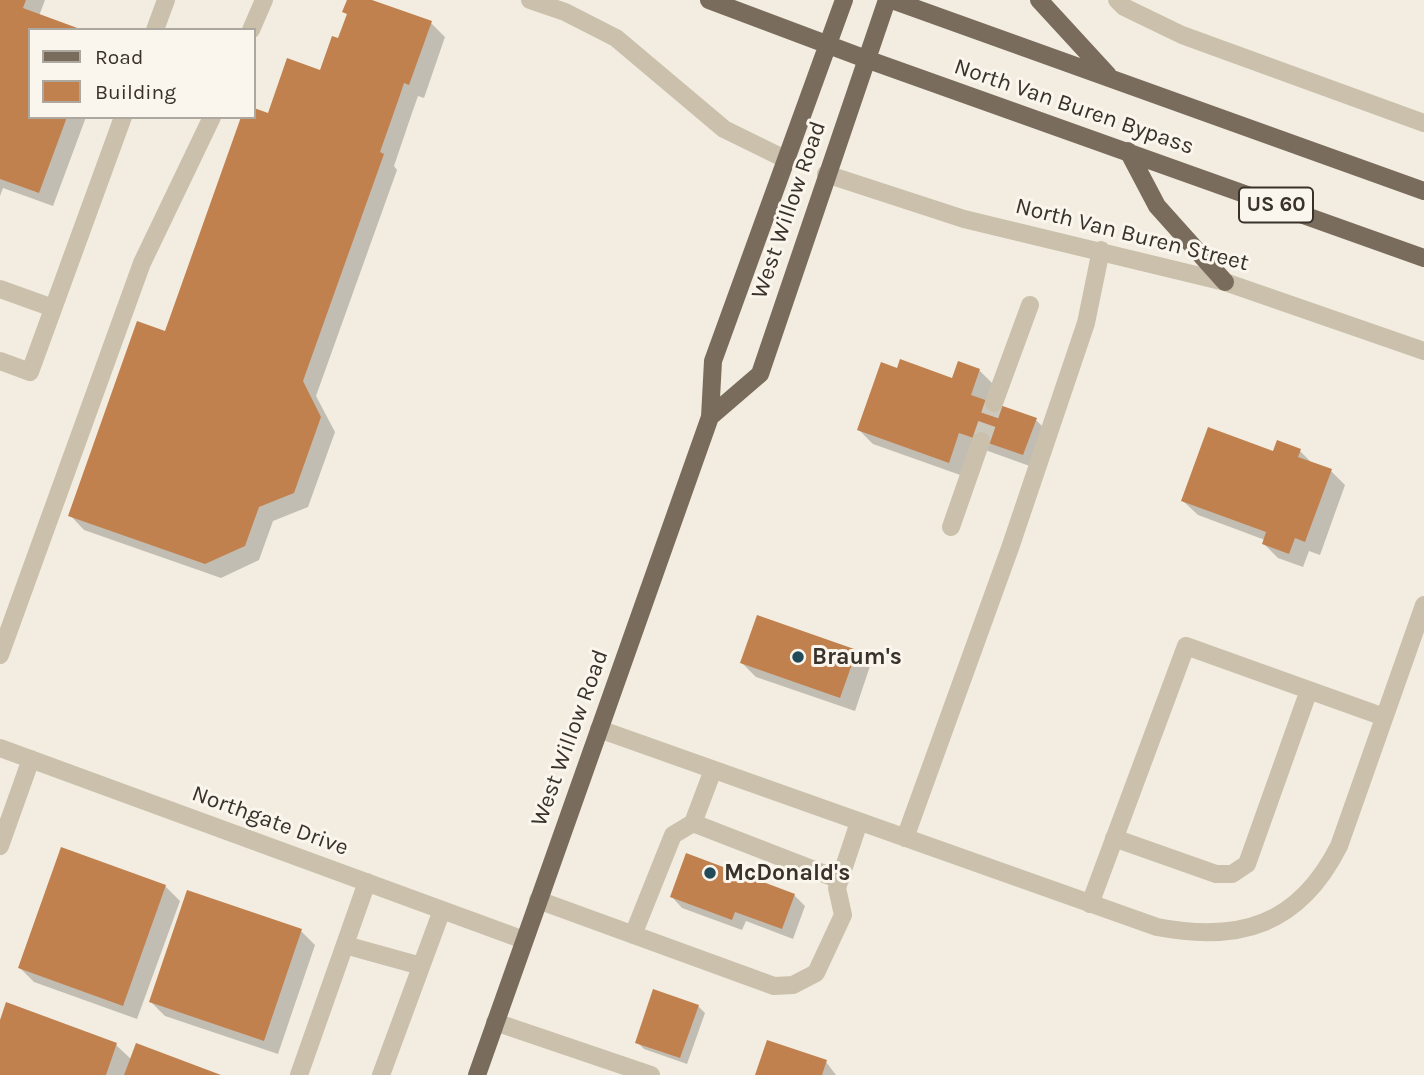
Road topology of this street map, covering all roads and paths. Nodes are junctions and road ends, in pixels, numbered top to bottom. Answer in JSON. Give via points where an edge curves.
{"nodes":[{"id":1,"x":166,"y":0,"type":"edge"},
{"id":2,"x":264,"y":0,"type":"edge"},
{"id":3,"x":530,"y":0,"type":"edge"},
{"id":4,"x":709,"y":0,"type":"edge"},
{"id":5,"x":844,"y":0,"type":"edge"},
{"id":6,"x":887,"y":0,"type":"edge"},
{"id":7,"x":892,"y":0,"type":"edge"},
{"id":8,"x":1039,"y":0,"type":"edge"},
{"id":9,"x":1117,"y":0,"type":"edge"},
{"id":10,"x":156,"y":28,"type":"edge"},
{"id":11,"x":252,"y":28,"type":"edge"},
{"id":12,"x":827,"y":45,"type":"junction"},
{"id":13,"x":866,"y":60,"type":"junction"},
{"id":14,"x":1110,"y":77,"type":"junction"},
{"id":15,"x":122,"y":119,"type":"edge"},
{"id":16,"x":211,"y":119,"type":"edge"},
{"id":17,"x":1424,"y":123,"type":"edge"},
{"id":18,"x":1128,"y":151,"type":"junction"},
{"id":19,"x":785,"y":159,"type":"junction"},
{"id":20,"x":826,"y":174,"type":"junction"},
{"id":21,"x":1424,"y":191,"type":"edge"},
{"id":22,"x":1101,"y":250,"type":"junction"},
{"id":23,"x":1424,"y":258,"type":"edge"},
{"id":24,"x":1225,"y":282,"type":"junction"},
{"id":25,"x":0,"y":289,"type":"edge"},
{"id":26,"x":1030,"y":305,"type":"dead end"},
{"id":27,"x":54,"y":308,"type":"junction"},
{"id":28,"x":1424,"y":351,"type":"edge"},
{"id":29,"x":0,"y":361,"type":"edge"},
{"id":30,"x":995,"y":403,"type":"tunnel mouth"},
{"id":31,"x":709,"y":417,"type":"junction"},
{"id":32,"x":981,"y":440,"type":"tunnel mouth"},
{"id":33,"x":951,"y":527,"type":"dead end"},
{"id":34,"x":1424,"y":605,"type":"edge"},
{"id":35,"x":1420,"y":631,"type":"edge"},
{"id":36,"x":0,"y":655,"type":"edge"},
{"id":37,"x":1309,"y":690,"type":"junction"},
{"id":38,"x":1384,"y":717,"type":"junction"},
{"id":39,"x":599,"y":729,"type":"junction"},
{"id":40,"x":0,"y":748,"type":"edge"},
{"id":41,"x":31,"y":759,"type":"junction"},
{"id":42,"x":713,"y":770,"type":"junction"},
{"id":43,"x":6,"y":812,"type":"edge"},
{"id":44,"x":859,"y":822,"type":"junction"},
{"id":45,"x":693,"y":823,"type":"junction"},
{"id":46,"x":905,"y":838,"type":"junction"},
{"id":47,"x":1114,"y":838,"type":"junction"},
{"id":48,"x":0,"y":846,"type":"edge"},
{"id":49,"x":841,"y":880,"type":"junction"},
{"id":50,"x":367,"y":882,"type":"junction"},
{"id":51,"x":538,"y":900,"type":"junction"},
{"id":52,"x":1090,"y":904,"type":"junction"},
{"id":53,"x":442,"y":910,"type":"junction"},
{"id":54,"x":633,"y":935,"type":"junction"},
{"id":55,"x":524,"y":940,"type":"junction"},
{"id":56,"x":345,"y":945,"type":"junction"},
{"id":57,"x":421,"y":967,"type":"junction"},
{"id":58,"x":495,"y":1022,"type":"junction"},
{"id":59,"x":299,"y":1075,"type":"edge"},
{"id":60,"x":381,"y":1075,"type":"edge"},
{"id":61,"x":477,"y":1075,"type":"edge"},
{"id":62,"x":651,"y":1075,"type":"edge"}],
"edges":[{"from":1,"to":10,"type":"street"},
{"from":2,"to":11,"type":"street"},
{"from":3,"to":19,"type":"street","via":[[615,38],[724,129]]},
{"from":4,"to":12,"type":"main road","name":"North Van Buren Bypass","number":"US 60"},
{"from":5,"to":12,"type":"main road","name":"West Willow Road"},
{"from":6,"to":13,"type":"main road","name":"West Willow Road"},
{"from":7,"to":14,"type":"main road","name":"North Van Buren Bypass"},
{"from":8,"to":14,"type":"main road"},
{"from":9,"to":17,"type":"street","via":[[1182,35]]},
{"from":12,"to":13,"type":"main road","name":"North Van Buren Bypass","number":"US 60"},
{"from":12,"to":19,"type":"main road","name":"West Willow Road"},
{"from":13,"to":18,"type":"main road","name":"North Van Buren Bypass","number":"US 60"},
{"from":13,"to":20,"type":"main road","name":"West Willow Road"},
{"from":14,"to":21,"type":"main road","name":"North Van Buren Bypass"},
{"from":15,"to":27,"type":"street"},
{"from":16,"to":36,"type":"street","via":[[142,263]]},
{"from":18,"to":23,"type":"main road","name":"North Van Buren Bypass","number":"US 60"},
{"from":18,"to":24,"type":"main road","via":[[1157,206]]},
{"from":19,"to":31,"type":"main road","name":"West Willow Road","via":[[713,361]]},
{"from":20,"to":22,"type":"street","name":"North Van Buren Street","via":[[964,219]]},
{"from":20,"to":31,"type":"main road","name":"West Willow Road","via":[[760,374]]},
{"from":22,"to":24,"type":"street","name":"North Van Buren Street"},
{"from":22,"to":46,"type":"street","via":[[1081,337]]},
{"from":24,"to":28,"type":"street","name":"North Van Buren Street"},
{"from":25,"to":27,"type":"street"},
{"from":26,"to":30,"type":"street"},
{"from":27,"to":29,"type":"street","via":[[30,372]]},
{"from":31,"to":39,"type":"main road","name":"West Willow Road"},
{"from":32,"to":33,"type":"street"},
{"from":34,"to":35,"type":"street"},
{"from":35,"to":38,"type":"street"},
{"from":37,"to":38,"type":"street"},
{"from":37,"to":47,"type":"street","via":[[1247,864],[1232,874],[1216,874]]},
{"from":37,"to":47,"type":"street","via":[[1186,646]]},
{"from":38,"to":52,"type":"street","via":[[1339,846],[1325,873],[1306,897],[1280,916],[1257,927],[1192,934],[1157,928]]},
{"from":39,"to":42,"type":"street"},
{"from":39,"to":51,"type":"main road","name":"West Willow Road"},
{"from":40,"to":41,"type":"street","name":"Northgate Drive"},
{"from":41,"to":43,"type":"street"},
{"from":41,"to":50,"type":"street","name":"Northgate Drive"},
{"from":42,"to":44,"type":"street"},
{"from":42,"to":45,"type":"street"},
{"from":43,"to":48,"type":"street"},
{"from":44,"to":46,"type":"street"},
{"from":44,"to":49,"type":"street"},
{"from":45,"to":49,"type":"street"},
{"from":45,"to":54,"type":"street","via":[[673,835]]},
{"from":46,"to":52,"type":"street"},
{"from":47,"to":52,"type":"street"},
{"from":49,"to":54,"type":"street","via":[[837,888],[843,915],[838,926],[816,973],[793,985],[774,986]]},
{"from":50,"to":53,"type":"street","name":"Northgate Drive"},
{"from":50,"to":56,"type":"street"},
{"from":51,"to":54,"type":"street"},
{"from":51,"to":55,"type":"main road","name":"West Willow Road"},
{"from":53,"to":55,"type":"street","name":"Northgate Drive"},
{"from":53,"to":57,"type":"street"},
{"from":55,"to":58,"type":"main road","name":"West Willow Road"},
{"from":56,"to":57,"type":"street"},
{"from":56,"to":59,"type":"street"},
{"from":57,"to":60,"type":"street"},
{"from":58,"to":61,"type":"main road","name":"West Willow Road"},
{"from":58,"to":62,"type":"street"}]}
